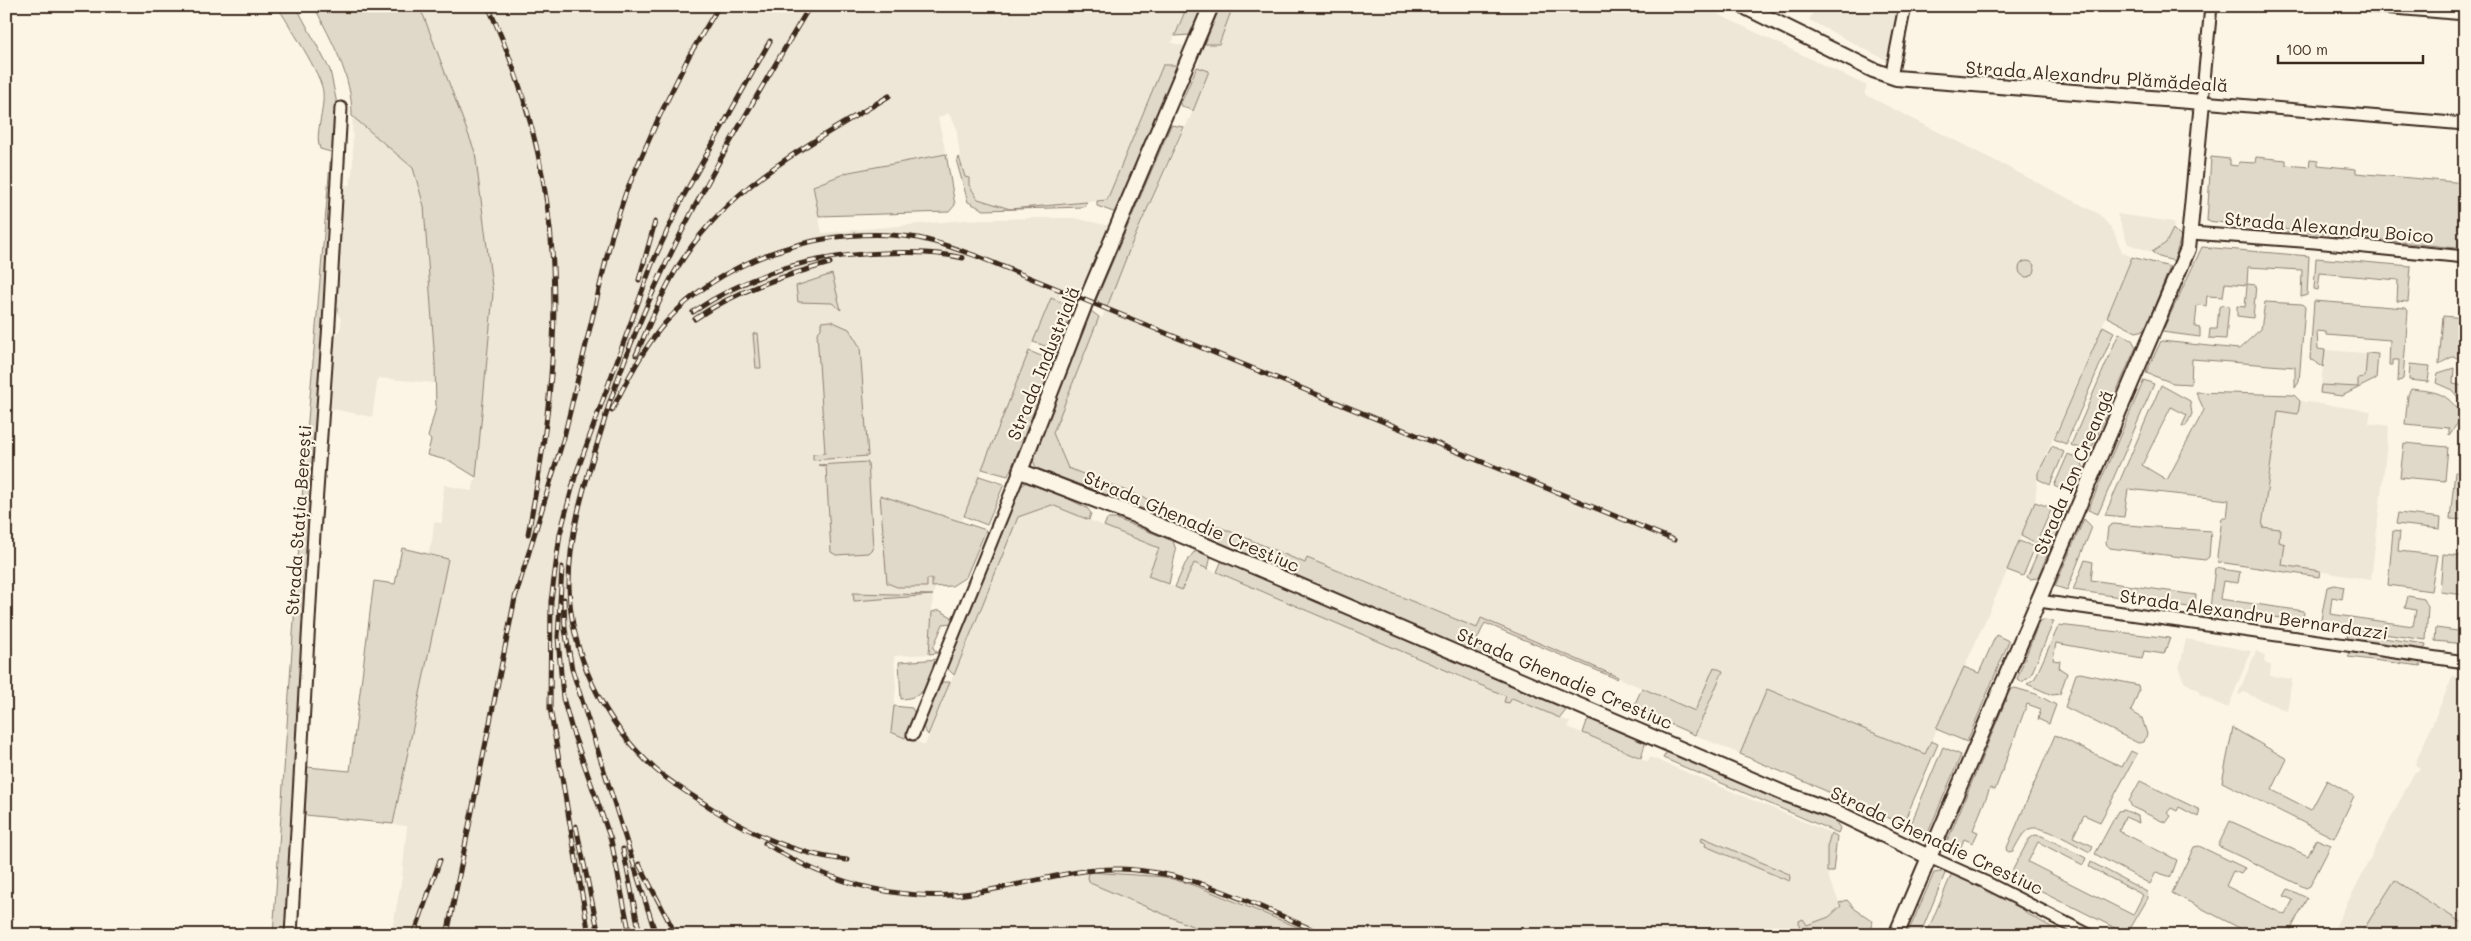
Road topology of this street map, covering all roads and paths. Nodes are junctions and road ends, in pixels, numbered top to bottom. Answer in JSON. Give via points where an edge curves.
{"nodes":[{"id":1,"x":1211,"y":6,"type":"edge"},
{"id":2,"x":1743,"y":6,"type":"edge"},
{"id":3,"x":1905,"y":6,"type":"edge"},
{"id":4,"x":2211,"y":6,"type":"edge"},
{"id":5,"x":2372,"y":6,"type":"edge"},
{"id":6,"x":2465,"y":14,"type":"edge"},
{"id":7,"x":1891,"y":77,"type":"junction"},
{"id":8,"x":2202,"y":102,"type":"junction"},
{"id":9,"x":341,"y":108,"type":"dead end"},
{"id":10,"x":2465,"y":124,"type":"edge"},
{"id":11,"x":2191,"y":233,"type":"junction"},
{"id":12,"x":2465,"y":257,"type":"edge"},
{"id":13,"x":1020,"y":470,"type":"junction"},
{"id":14,"x":2039,"y":601,"type":"junction"},
{"id":15,"x":2465,"y":662,"type":"edge"},
{"id":16,"x":913,"y":734,"type":"dead end"},
{"id":17,"x":1929,"y":857,"type":"junction"},
{"id":18,"x":291,"y":935,"type":"edge"},
{"id":19,"x":1896,"y":935,"type":"edge"},
{"id":20,"x":2089,"y":935,"type":"edge"}],
"edges":[{"from":1,"to":13,"type":"street","name":"Strada Industrială","via":[[1086,301]]},
{"from":2,"to":7,"type":"street","name":"Strada Alexandru Plămădeală"},
{"from":3,"to":7,"type":"street"},
{"from":4,"to":8,"type":"street","name":"Strada Ion Creangă"},
{"from":5,"to":6,"type":"street"},
{"from":7,"to":8,"type":"street","name":"Strada Alexandru Plămădeală"},
{"from":8,"to":10,"type":"street","name":"Strada Alexandru Plămădeală"},
{"from":8,"to":11,"type":"street","name":"Strada Ion Creangă"},
{"from":9,"to":18,"type":"street","name":"Strada Stația Berești"},
{"from":11,"to":12,"type":"street","name":"Strada Alexandru Boico"},
{"from":11,"to":14,"type":"street","name":"Strada Ion Creangă","via":[[2188,248]]},
{"from":13,"to":16,"type":"street","name":"Strada Industrială"},
{"from":13,"to":17,"type":"street","name":"Strada Ghenadie Crestiuc","via":[[1132,514],[1838,813]]},
{"from":14,"to":15,"type":"street","name":"Strada Alexandru Bernardazzi"},
{"from":14,"to":17,"type":"street","name":"Strada Ion Creangă"},
{"from":17,"to":19,"type":"street","name":"Strada Ion Creangă"},
{"from":17,"to":20,"type":"street","name":"Strada Ghenadie Crestiuc"}]}
